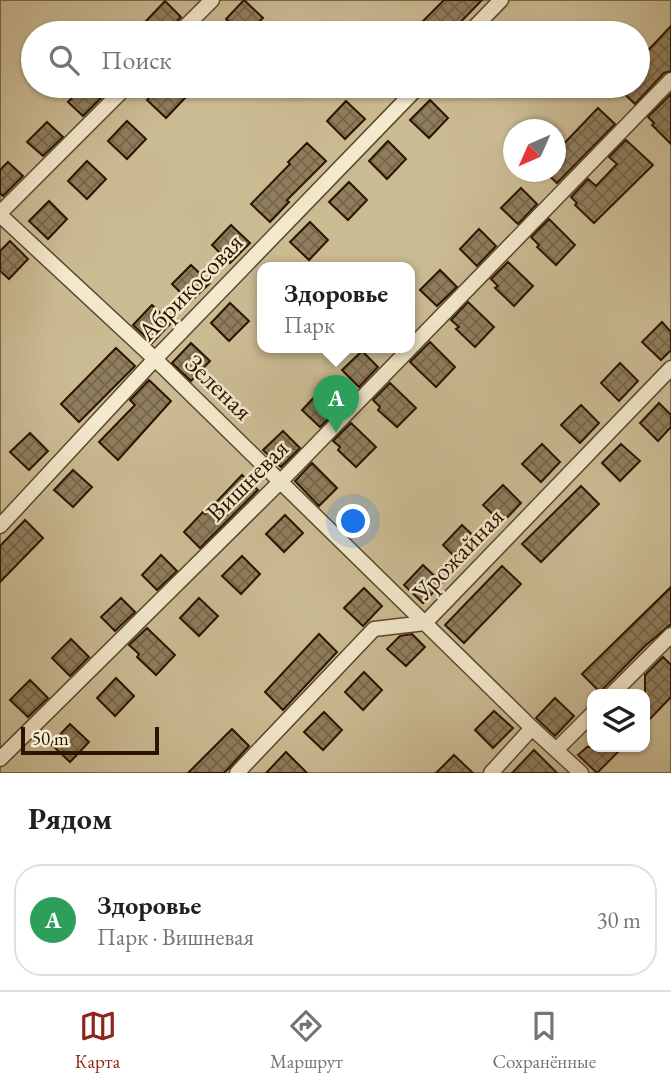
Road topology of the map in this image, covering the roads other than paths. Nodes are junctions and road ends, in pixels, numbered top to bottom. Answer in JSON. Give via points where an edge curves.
{"nodes":[{"id":1,"x":212,"y":0,"type":"edge"},
{"id":2,"x":501,"y":0,"type":"edge"},
{"id":3,"x":191,"y":21,"type":"edge"},
{"id":4,"x":481,"y":21,"type":"edge"},
{"id":5,"x":671,"y":80,"type":"edge"},
{"id":6,"x":115,"y":98,"type":"edge"},
{"id":7,"x":407,"y":98,"type":"edge"},
{"id":8,"x":0,"y":214,"type":"edge"},
{"id":9,"x":415,"y":343,"type":"edge"},
{"id":10,"x":405,"y":353,"type":"edge"},
{"id":11,"x":155,"y":359,"type":"junction"},
{"id":12,"x":671,"y":368,"type":"edge"},
{"id":13,"x":280,"y":482,"type":"junction"},
{"id":14,"x":0,"y":526,"type":"edge"},
{"id":15,"x":425,"y":623,"type":"junction"},
{"id":16,"x":671,"y":635,"type":"edge"},
{"id":17,"x":617,"y":689,"type":"edge"},
{"id":18,"x":587,"y":719,"type":"edge"},
{"id":19,"x":532,"y":728,"type":"junction"},
{"id":20,"x":556,"y":750,"type":"junction"},
{"id":21,"x":0,"y":759,"type":"edge"},
{"id":22,"x":237,"y":773,"type":"edge"},
{"id":23,"x":491,"y":773,"type":"edge"},
{"id":24,"x":581,"y":773,"type":"edge"}],
"edges":[{"from":1,"to":3,"type":"street"},
{"from":2,"to":4,"type":"street"},
{"from":5,"to":9,"type":"street","name":"Вишневая"},
{"from":6,"to":8,"type":"street"},
{"from":7,"to":11,"type":"street","name":"Абрикосовая"},
{"from":8,"to":11,"type":"street","name":"Зеленая"},
{"from":10,"to":13,"type":"street","name":"Вишневая"},
{"from":11,"to":13,"type":"street","name":"Зеленая"},
{"from":11,"to":14,"type":"street","name":"Абрикосовая"},
{"from":12,"to":15,"type":"street","name":"Урожайная"},
{"from":13,"to":15,"type":"street","name":"Зеленая"},
{"from":13,"to":21,"type":"street","name":"Вишневая"},
{"from":15,"to":19,"type":"street","name":"Зеленая"},
{"from":15,"to":22,"type":"street","name":"Урожайная","via":[[374,629]]},
{"from":16,"to":17,"type":"street"},
{"from":18,"to":20,"type":"street"},
{"from":19,"to":20,"type":"street","name":"Зеленая"},
{"from":19,"to":23,"type":"street"},
{"from":20,"to":24,"type":"street","name":"Зеленая"}]}
